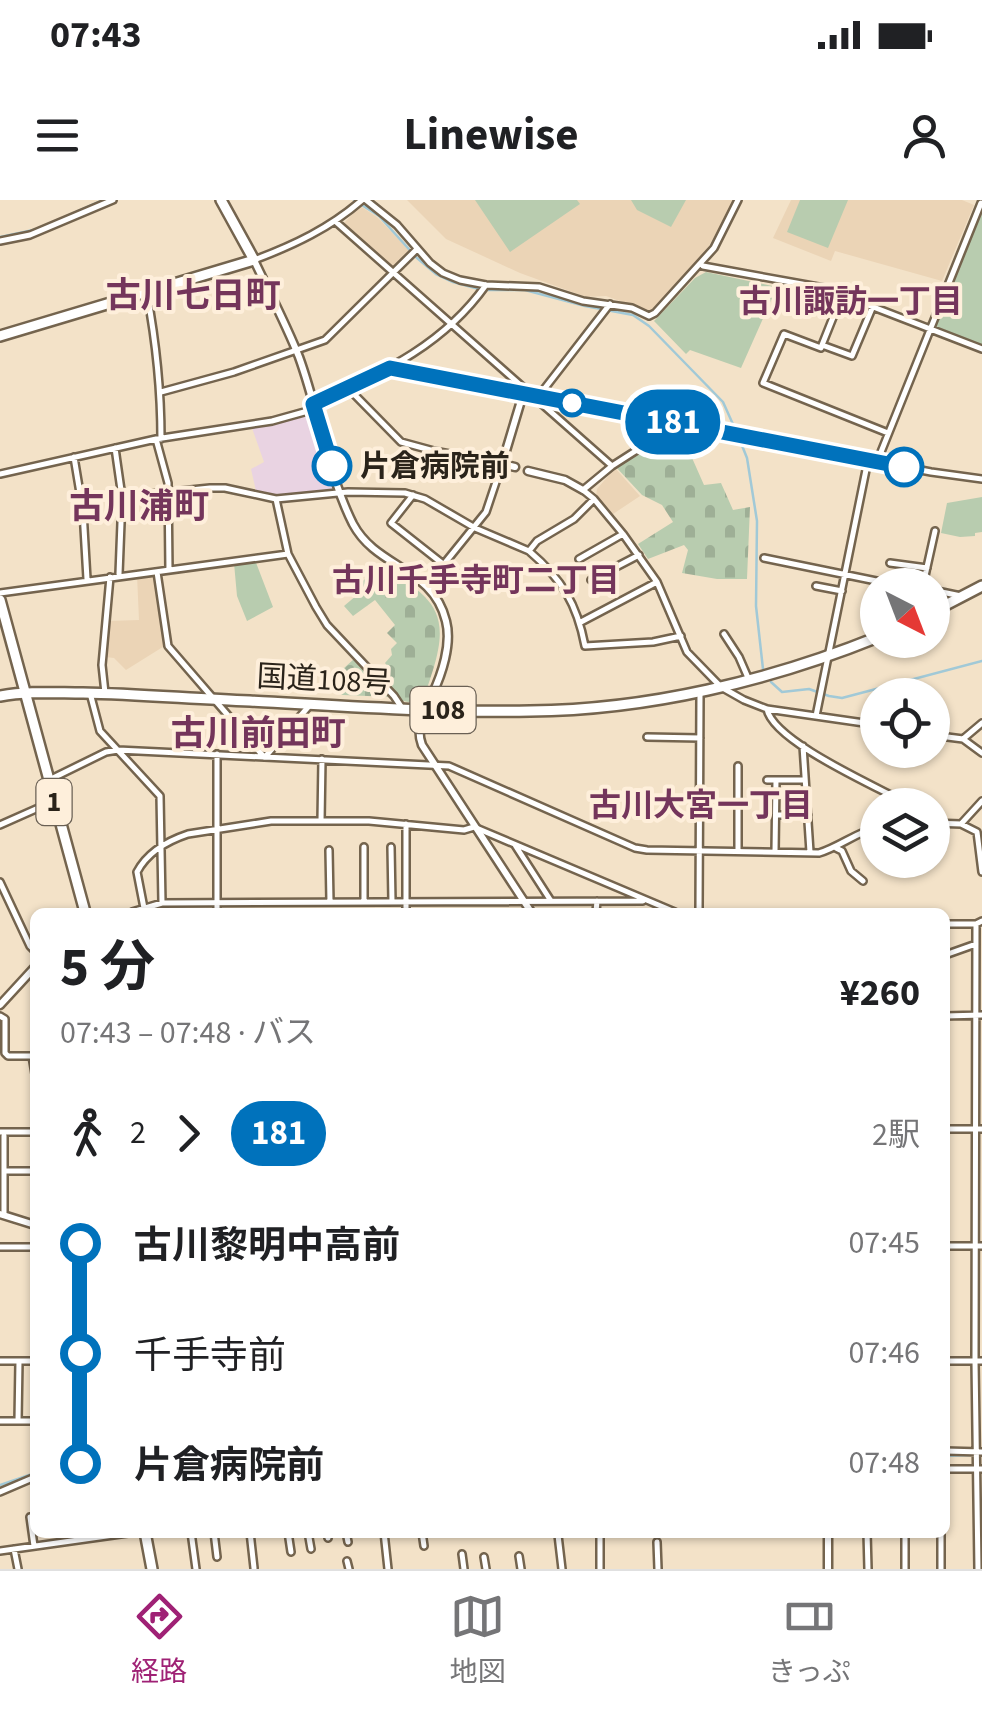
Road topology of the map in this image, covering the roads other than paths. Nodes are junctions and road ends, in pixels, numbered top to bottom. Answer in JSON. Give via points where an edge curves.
{"nodes":[{"id":1,"x":113,"y":200,"type":"edge"},
{"id":2,"x":221,"y":200,"type":"edge"},
{"id":3,"x":738,"y":200,"type":"edge"},
{"id":4,"x":362,"y":201,"type":"edge"},
{"id":5,"x":980,"y":202,"type":"edge"},
{"id":6,"x":336,"y":222,"type":"junction"},
{"id":7,"x":0,"y":241,"type":"edge"},
{"id":8,"x":414,"y":252,"type":"junction"},
{"id":9,"x":254,"y":260,"type":"junction"},
{"id":10,"x":703,"y":266,"type":"dead end"},
{"id":11,"x":394,"y":274,"type":"junction"},
{"id":12,"x":484,"y":288,"type":"junction"},
{"id":13,"x":146,"y":290,"type":"junction"},
{"id":14,"x":842,"y":294,"type":"junction"},
{"id":15,"x":873,"y":306,"type":"junction"},
{"id":16,"x":608,"y":307,"type":"junction"},
{"id":17,"x":452,"y":325,"type":"junction"},
{"id":18,"x":930,"y":329,"type":"junction"},
{"id":19,"x":0,"y":336,"type":"edge"},
{"id":20,"x":822,"y":345,"type":"junction"},
{"id":21,"x":982,"y":349,"type":"edge"},
{"id":22,"x":296,"y":350,"type":"junction"},
{"id":23,"x":390,"y":368,"type":"junction"},
{"id":24,"x":348,"y":388,"type":"junction"},
{"id":25,"x":161,"y":392,"type":"junction"},
{"id":26,"x":522,"y":394,"type":"junction"},
{"id":27,"x":536,"y":396,"type":"junction"},
{"id":28,"x":314,"y":407,"type":"junction"},
{"id":29,"x":679,"y":423,"type":"junction"},
{"id":30,"x":888,"y":434,"type":"junction"},
{"id":31,"x":159,"y":439,"type":"junction"},
{"id":32,"x":116,"y":448,"type":"junction"},
{"id":33,"x":74,"y":458,"type":"junction"},
{"id":34,"x":868,"y":460,"type":"junction"},
{"id":35,"x":877,"y":462,"type":"junction"},
{"id":36,"x":502,"y":464,"type":"junction"},
{"id":37,"x":612,"y":466,"type":"junction"},
{"id":38,"x":515,"y":468,"type":"dead end"},
{"id":39,"x":528,"y":471,"type":"dead end"},
{"id":40,"x":0,"y":474,"type":"edge"},
{"id":41,"x":982,"y":479,"type":"edge"},
{"id":42,"x":584,"y":490,"type":"junction"},
{"id":43,"x":169,"y":492,"type":"junction"},
{"id":44,"x":340,"y":494,"type":"junction"},
{"id":45,"x":413,"y":495,"type":"junction"},
{"id":46,"x":122,"y":497,"type":"junction"},
{"id":47,"x":276,"y":499,"type":"junction"},
{"id":48,"x":594,"y":499,"type":"junction"},
{"id":49,"x":476,"y":528,"type":"junction"},
{"id":50,"x":935,"y":531,"type":"dead end"},
{"id":51,"x":623,"y":534,"type":"junction"},
{"id":52,"x":529,"y":551,"type":"junction"},
{"id":53,"x":288,"y":554,"type":"junction"},
{"id":54,"x":639,"y":556,"type":"junction"},
{"id":55,"x":764,"y":558,"type":"dead end"},
{"id":56,"x":579,"y":559,"type":"dead end"},
{"id":57,"x":890,"y":563,"type":"dead end"},
{"id":58,"x":444,"y":564,"type":"junction"},
{"id":59,"x":927,"y":568,"type":"joint"},
{"id":60,"x":169,"y":571,"type":"junction"},
{"id":61,"x":156,"y":572,"type":"junction"},
{"id":62,"x":845,"y":575,"type":"junction"},
{"id":63,"x":119,"y":576,"type":"junction"},
{"id":64,"x":110,"y":577,"type":"junction"},
{"id":65,"x":860,"y":578,"type":"edge"},
{"id":66,"x":87,"y":580,"type":"junction"},
{"id":67,"x":591,"y":580,"type":"dead end"},
{"id":68,"x":657,"y":582,"type":"junction"},
{"id":69,"x":427,"y":584,"type":"junction"},
{"id":70,"x":816,"y":586,"type":"dead end"},
{"id":71,"x":982,"y":586,"type":"edge"},
{"id":72,"x":842,"y":592,"type":"junction"},
{"id":73,"x":950,"y":593,"type":"edge"},
{"id":74,"x":964,"y":596,"type":"junction"},
{"id":75,"x":0,"y":597,"type":"edge"},
{"id":76,"x":950,"y":603,"type":"edge"},
{"id":77,"x":2,"y":615,"type":"edge"},
{"id":78,"x":580,"y":622,"type":"junction"},
{"id":79,"x":724,"y":634,"type":"dead end"},
{"id":80,"x":681,"y":636,"type":"junction"},
{"id":81,"x":860,"y":644,"type":"edge"},
{"id":82,"x":829,"y":657,"type":"junction"},
{"id":83,"x":749,"y":680,"type":"junction"},
{"id":84,"x":721,"y":686,"type":"junction"},
{"id":85,"x":700,"y":690,"type":"junction"},
{"id":86,"x":24,"y":692,"type":"junction"},
{"id":87,"x":90,"y":693,"type":"junction"},
{"id":88,"x":105,"y":694,"type":"junction"},
{"id":89,"x":0,"y":696,"type":"edge"},
{"id":90,"x":214,"y":700,"type":"junction"},
{"id":91,"x":311,"y":704,"type":"junction"},
{"id":92,"x":402,"y":708,"type":"junction"},
{"id":93,"x":768,"y":709,"type":"junction"},
{"id":94,"x":424,"y":710,"type":"junction"},
{"id":95,"x":816,"y":716,"type":"junction"},
{"id":96,"x":860,"y":722,"type":"edge"},
{"id":97,"x":982,"y":723,"type":"edge"},
{"id":98,"x":648,"y":737,"type":"dead end"},
{"id":99,"x":950,"y":737,"type":"edge"},
{"id":100,"x":700,"y":738,"type":"junction"},
{"id":101,"x":963,"y":739,"type":"junction"},
{"id":102,"x":804,"y":746,"type":"junction"},
{"id":103,"x":118,"y":750,"type":"junction"},
{"id":104,"x":982,"y":753,"type":"edge"},
{"id":105,"x":218,"y":754,"type":"junction"},
{"id":106,"x":264,"y":757,"type":"junction"},
{"id":107,"x":322,"y":760,"type":"junction"},
{"id":108,"x":436,"y":765,"type":"junction"},
{"id":109,"x":738,"y":766,"type":"dead end"},
{"id":110,"x":48,"y":780,"type":"junction"},
{"id":111,"x":806,"y":780,"type":"junction"},
{"id":112,"x":875,"y":788,"type":"edge"},
{"id":113,"x":982,"y":801,"type":"edge"},
{"id":114,"x":54,"y":802,"type":"junction"},
{"id":115,"x":775,"y":814,"type":"junction"},
{"id":116,"x":808,"y":815,"type":"junction"},
{"id":117,"x":1,"y":821,"type":"edge"},
{"id":118,"x":321,"y":821,"type":"junction"},
{"id":119,"x":406,"y":824,"type":"junction"},
{"id":120,"x":950,"y":824,"type":"edge"},
{"id":121,"x":961,"y":824,"type":"junction"},
{"id":122,"x":474,"y":827,"type":"junction"},
{"id":123,"x":216,"y":831,"type":"junction"},
{"id":124,"x":980,"y":832,"type":"edge"},
{"id":125,"x":860,"y":834,"type":"edge"},
{"id":126,"x":515,"y":844,"type":"junction"},
{"id":127,"x":161,"y":847,"type":"junction"},
{"id":128,"x":391,"y":847,"type":"dead end"},
{"id":129,"x":364,"y":848,"type":"dead end"},
{"id":130,"x":836,"y":848,"type":"junction"},
{"id":131,"x":329,"y":850,"type":"dead end"},
{"id":132,"x":699,"y":851,"type":"junction"},
{"id":133,"x":738,"y":851,"type":"junction"},
{"id":134,"x":775,"y":852,"type":"junction"},
{"id":135,"x":810,"y":852,"type":"junction"},
{"id":136,"x":982,"y":872,"type":"edge"},
{"id":137,"x":859,"y":880,"type":"dead end"},
{"id":138,"x":0,"y":882,"type":"edge"},
{"id":139,"x":524,"y":901,"type":"junction"},
{"id":140,"x":551,"y":901,"type":"junction"},
{"id":141,"x":596,"y":901,"type":"junction"},
{"id":142,"x":646,"y":901,"type":"junction"},
{"id":143,"x":255,"y":902,"type":"junction"},
{"id":144,"x":289,"y":902,"type":"junction"},
{"id":145,"x":330,"y":902,"type":"junction"},
{"id":146,"x":350,"y":902,"type":"junction"},
{"id":147,"x":364,"y":902,"type":"junction"},
{"id":148,"x":392,"y":902,"type":"junction"},
{"id":149,"x":406,"y":902,"type":"junction"},
{"id":150,"x":162,"y":903,"type":"junction"},
{"id":151,"x":217,"y":903,"type":"junction"},
{"id":152,"x":84,"y":908,"type":"edge"},
{"id":153,"x":144,"y":908,"type":"joint"},
{"id":154,"x":217,"y":908,"type":"edge"},
{"id":155,"x":255,"y":908,"type":"edge"},
{"id":156,"x":289,"y":908,"type":"edge"},
{"id":157,"x":350,"y":908,"type":"edge"},
{"id":158,"x":406,"y":908,"type":"edge"},
{"id":159,"x":528,"y":908,"type":"edge"},
{"id":160,"x":596,"y":908,"type":"edge"},
{"id":161,"x":664,"y":908,"type":"edge"},
{"id":162,"x":698,"y":908,"type":"edge"},
{"id":163,"x":979,"y":922,"type":"edge"},
{"id":164,"x":950,"y":924,"type":"edge"},
{"id":165,"x":976,"y":944,"type":"junction"},
{"id":166,"x":30,"y":946,"type":"edge"},
{"id":167,"x":950,"y":953,"type":"edge"},
{"id":168,"x":30,"y":972,"type":"edge"},
{"id":169,"x":1,"y":1001,"type":"edge"},
{"id":170,"x":0,"y":1016,"type":"edge"},
{"id":171,"x":950,"y":1016,"type":"edge"},
{"id":172,"x":979,"y":1016,"type":"edge"},
{"id":173,"x":30,"y":1056,"type":"edge"},
{"id":174,"x":950,"y":1129,"type":"edge"},
{"id":175,"x":979,"y":1129,"type":"edge"},
{"id":176,"x":30,"y":1132,"type":"edge"},
{"id":177,"x":2,"y":1134,"type":"edge"},
{"id":178,"x":4,"y":1171,"type":"junction"},
{"id":179,"x":30,"y":1171,"type":"edge"},
{"id":180,"x":2,"y":1214,"type":"edge"},
{"id":181,"x":30,"y":1223,"type":"edge"},
{"id":182,"x":30,"y":1246,"type":"edge"},
{"id":183,"x":950,"y":1246,"type":"edge"},
{"id":184,"x":979,"y":1246,"type":"edge"},
{"id":185,"x":0,"y":1247,"type":"edge"},
{"id":186,"x":978,"y":1360,"type":"edge"},
{"id":187,"x":0,"y":1361,"type":"edge"},
{"id":188,"x":19,"y":1361,"type":"junction"},
{"id":189,"x":30,"y":1361,"type":"edge"},
{"id":190,"x":950,"y":1361,"type":"edge"},
{"id":191,"x":0,"y":1421,"type":"edge"},
{"id":192,"x":18,"y":1421,"type":"junction"},
{"id":193,"x":30,"y":1421,"type":"edge"},
{"id":194,"x":950,"y":1452,"type":"edge"},
{"id":195,"x":979,"y":1452,"type":"edge"},
{"id":196,"x":950,"y":1469,"type":"edge"},
{"id":197,"x":979,"y":1469,"type":"edge"},
{"id":198,"x":30,"y":1479,"type":"edge"},
{"id":199,"x":0,"y":1492,"type":"edge"},
{"id":200,"x":33,"y":1538,"type":"edge"},
{"id":201,"x":92,"y":1538,"type":"edge"},
{"id":202,"x":145,"y":1538,"type":"edge"},
{"id":203,"x":192,"y":1538,"type":"edge"},
{"id":204,"x":215,"y":1538,"type":"edge"},
{"id":205,"x":251,"y":1538,"type":"edge"},
{"id":206,"x":289,"y":1538,"type":"edge"},
{"id":207,"x":309,"y":1538,"type":"edge"},
{"id":208,"x":347,"y":1538,"type":"edge"},
{"id":209,"x":385,"y":1538,"type":"edge"},
{"id":210,"x":423,"y":1538,"type":"edge"},
{"id":211,"x":558,"y":1538,"type":"edge"},
{"id":212,"x":600,"y":1538,"type":"edge"},
{"id":213,"x":828,"y":1538,"type":"edge"},
{"id":214,"x":867,"y":1538,"type":"edge"},
{"id":215,"x":904,"y":1538,"type":"edge"},
{"id":216,"x":941,"y":1538,"type":"edge"},
{"id":217,"x":348,"y":1542,"type":"dead end"},
{"id":218,"x":658,"y":1542,"type":"dead end"},
{"id":219,"x":34,"y":1546,"type":"junction"},
{"id":220,"x":424,"y":1546,"type":"dead end"},
{"id":221,"x":14,"y":1549,"type":"junction"},
{"id":222,"x":311,"y":1549,"type":"dead end"},
{"id":223,"x":0,"y":1551,"type":"edge"},
{"id":224,"x":291,"y":1552,"type":"dead end"},
{"id":225,"x":462,"y":1554,"type":"dead end"},
{"id":226,"x":519,"y":1556,"type":"dead end"},
{"id":227,"x":217,"y":1557,"type":"dead end"},
{"id":228,"x":484,"y":1557,"type":"dead end"},
{"id":229,"x":348,"y":1560,"type":"dead end"},
{"id":230,"x":254,"y":1568,"type":"edge"},
{"id":231,"x":18,"y":1569,"type":"edge"},
{"id":232,"x":152,"y":1569,"type":"edge"},
{"id":233,"x":196,"y":1569,"type":"edge"},
{"id":234,"x":349,"y":1569,"type":"edge"},
{"id":235,"x":388,"y":1569,"type":"edge"},
{"id":236,"x":464,"y":1569,"type":"edge"},
{"id":237,"x":486,"y":1569,"type":"edge"},
{"id":238,"x":521,"y":1569,"type":"edge"},
{"id":239,"x":562,"y":1569,"type":"edge"},
{"id":240,"x":600,"y":1569,"type":"edge"},
{"id":241,"x":658,"y":1569,"type":"edge"},
{"id":242,"x":828,"y":1569,"type":"edge"},
{"id":243,"x":868,"y":1569,"type":"edge"},
{"id":244,"x":905,"y":1569,"type":"edge"},
{"id":245,"x":941,"y":1569,"type":"edge"},
{"id":246,"x":978,"y":1569,"type":"edge"}],
"edges":[{"from":1,"to":7,"type":"street","via":[[30,236]]},
{"from":2,"to":9,"type":"main road"},
{"from":3,"to":16,"type":"street","via":[[714,248],[655,313]]},
{"from":4,"to":6,"type":"street"},
{"from":4,"to":8,"type":"street","via":[[397,225]]},
{"from":5,"to":18,"type":"street"},
{"from":6,"to":9,"type":"street"},
{"from":6,"to":11,"type":"street"},
{"from":8,"to":11,"type":"street"},
{"from":8,"to":12,"type":"street","via":[[443,273]]},
{"from":9,"to":13,"type":"main road"},
{"from":9,"to":22,"type":"street"},
{"from":10,"to":14,"type":"street"},
{"from":11,"to":17,"type":"street"},
{"from":11,"to":22,"type":"street","via":[[325,340]]},
{"from":12,"to":16,"type":"street","via":[[538,288]]},
{"from":12,"to":17,"type":"street"},
{"from":13,"to":19,"type":"main road"},
{"from":13,"to":25,"type":"street"},
{"from":14,"to":15,"type":"street"},
{"from":14,"to":20,"type":"street"},
{"from":15,"to":18,"type":"street"},
{"from":15,"to":20,"type":"street","via":[[852,356]]},
{"from":16,"to":27,"type":"street"},
{"from":17,"to":23,"type":"street"},
{"from":17,"to":27,"type":"street"},
{"from":18,"to":21,"type":"street"},
{"from":18,"to":30,"type":"street"},
{"from":20,"to":30,"type":"street","via":[[784,334],[763,383]]},
{"from":22,"to":25,"type":"street"},
{"from":22,"to":28,"type":"street"},
{"from":23,"to":24,"type":"street"},
{"from":23,"to":26,"type":"street"},
{"from":24,"to":28,"type":"street"},
{"from":24,"to":36,"type":"street","via":[[401,442]]},
{"from":25,"to":31,"type":"street"},
{"from":26,"to":27,"type":"street"},
{"from":26,"to":36,"type":"street"},
{"from":27,"to":29,"type":"street"},
{"from":27,"to":37,"type":"street"},
{"from":28,"to":31,"type":"street","via":[[272,421]]},
{"from":28,"to":44,"type":"street"},
{"from":29,"to":34,"type":"street"},
{"from":29,"to":37,"type":"street"},
{"from":30,"to":35,"type":"street"},
{"from":31,"to":32,"type":"street"},
{"from":31,"to":43,"type":"street"},
{"from":32,"to":33,"type":"street"},
{"from":32,"to":46,"type":"street"},
{"from":33,"to":40,"type":"street"},
{"from":33,"to":66,"type":"street"},
{"from":34,"to":35,"type":"street"},
{"from":34,"to":62,"type":"street"},
{"from":35,"to":41,"type":"street"},
{"from":36,"to":38,"type":"street"},
{"from":36,"to":49,"type":"street"},
{"from":37,"to":42,"type":"street"},
{"from":39,"to":42,"type":"street"},
{"from":42,"to":48,"type":"street"},
{"from":43,"to":46,"type":"street"},
{"from":43,"to":47,"type":"street","via":[[225,488]]},
{"from":43,"to":60,"type":"street"},
{"from":44,"to":45,"type":"street"},
{"from":44,"to":47,"type":"street"},
{"from":44,"to":69,"type":"street","via":[[373,550]]},
{"from":45,"to":49,"type":"street"},
{"from":45,"to":58,"type":"street","via":[[390,523]]},
{"from":46,"to":63,"type":"street"},
{"from":47,"to":53,"type":"street"},
{"from":48,"to":51,"type":"street"},
{"from":48,"to":52,"type":"street"},
{"from":49,"to":52,"type":"street"},
{"from":49,"to":58,"type":"street"},
{"from":50,"to":59,"type":"street"},
{"from":51,"to":54,"type":"street"},
{"from":51,"to":56,"type":"street"},
{"from":52,"to":78,"type":"street","via":[[567,591]]},
{"from":53,"to":60,"type":"street"},
{"from":53,"to":92,"type":"street","via":[[327,626]]},
{"from":54,"to":67,"type":"street"},
{"from":54,"to":68,"type":"street"},
{"from":55,"to":62,"type":"street"},
{"from":57,"to":59,"type":"street"},
{"from":58,"to":69,"type":"street"},
{"from":60,"to":61,"type":"street"},
{"from":61,"to":63,"type":"street"},
{"from":61,"to":90,"type":"street","via":[[168,646]]},
{"from":62,"to":65,"type":"street"},
{"from":62,"to":72,"type":"street"},
{"from":63,"to":64,"type":"street"},
{"from":64,"to":66,"type":"street"},
{"from":64,"to":88,"type":"street"},
{"from":66,"to":75,"type":"street"},
{"from":68,"to":78,"type":"street"},
{"from":68,"to":80,"type":"street"},
{"from":69,"to":94,"type":"street","via":[[448,630]]},
{"from":70,"to":72,"type":"street"},
{"from":71,"to":74,"type":"main road"},
{"from":72,"to":82,"type":"street"},
{"from":73,"to":74,"type":"street"},
{"from":74,"to":76,"type":"main road"},
{"from":75,"to":77,"type":"main road","number":"1"},
{"from":77,"to":86,"type":"main road","number":"1"},
{"from":78,"to":80,"type":"street","via":[[585,646]]},
{"from":79,"to":83,"type":"street"},
{"from":80,"to":84,"type":"street","via":[[687,652]]},
{"from":81,"to":82,"type":"main road","name":"国道108号","number":"108"},
{"from":82,"to":83,"type":"main road","name":"国道108号","number":"108"},
{"from":82,"to":95,"type":"street"},
{"from":83,"to":84,"type":"main road","name":"国道108号","number":"108"},
{"from":84,"to":85,"type":"main road","name":"国道108号","number":"108"},
{"from":84,"to":93,"type":"street"},
{"from":85,"to":94,"type":"main road","name":"国道108号","number":"108","via":[[534,711]]},
{"from":85,"to":100,"type":"street"},
{"from":86,"to":87,"type":"main road","name":"国道108号","number":"108"},
{"from":86,"to":89,"type":"main road","name":"国道108号","number":"108"},
{"from":86,"to":110,"type":"main road","number":"1"},
{"from":87,"to":88,"type":"main road","name":"国道108号","number":"108"},
{"from":87,"to":103,"type":"street","via":[[100,731]]},
{"from":88,"to":90,"type":"main road","name":"国道108号","number":"108"},
{"from":90,"to":91,"type":"main road","name":"国道108号","number":"108"},
{"from":90,"to":106,"type":"street"},
{"from":91,"to":92,"type":"main road","name":"国道108号","number":"108"},
{"from":91,"to":106,"type":"street"},
{"from":92,"to":94,"type":"main road","name":"国道108号","number":"108"},
{"from":93,"to":95,"type":"street"},
{"from":93,"to":102,"type":"street","via":[[769,719]]},
{"from":94,"to":108,"type":"street","via":[[418,735]]},
{"from":95,"to":96,"type":"street"},
{"from":97,"to":101,"type":"street"},
{"from":98,"to":100,"type":"street"},
{"from":99,"to":101,"type":"street"},
{"from":100,"to":132,"type":"street"},
{"from":101,"to":104,"type":"street"},
{"from":102,"to":111,"type":"street"},
{"from":102,"to":112,"type":"street"},
{"from":103,"to":105,"type":"street"},
{"from":103,"to":110,"type":"street"},
{"from":103,"to":127,"type":"street","via":[[160,796]]},
{"from":105,"to":106,"type":"street"},
{"from":105,"to":123,"type":"street"},
{"from":106,"to":107,"type":"street"},
{"from":107,"to":108,"type":"street"},
{"from":107,"to":118,"type":"street"},
{"from":108,"to":122,"type":"street"},
{"from":108,"to":132,"type":"street","via":[[635,848]]},
{"from":109,"to":133,"type":"street"},
{"from":110,"to":114,"type":"main road","number":"1"},
{"from":111,"to":115,"type":"street","via":[[772,780]]},
{"from":111,"to":116,"type":"street"},
{"from":113,"to":121,"type":"street"},
{"from":114,"to":117,"type":"street"},
{"from":114,"to":152,"type":"main road","number":"1"},
{"from":115,"to":116,"type":"street"},
{"from":115,"to":134,"type":"street"},
{"from":116,"to":135,"type":"street"},
{"from":118,"to":119,"type":"street"},
{"from":118,"to":123,"type":"street"},
{"from":119,"to":122,"type":"street"},
{"from":119,"to":149,"type":"street"},
{"from":120,"to":121,"type":"street"},
{"from":121,"to":124,"type":"street"},
{"from":122,"to":126,"type":"street"},
{"from":122,"to":139,"type":"street"},
{"from":123,"to":127,"type":"street"},
{"from":123,"to":151,"type":"street"},
{"from":124,"to":136,"type":"street"},
{"from":125,"to":130,"type":"street"},
{"from":126,"to":140,"type":"street"},
{"from":126,"to":142,"type":"street"},
{"from":127,"to":150,"type":"street"},
{"from":127,"to":153,"type":"street","via":[[137,872]]},
{"from":128,"to":148,"type":"street"},
{"from":129,"to":147,"type":"street"},
{"from":130,"to":135,"type":"street"},
{"from":130,"to":137,"type":"street"},
{"from":131,"to":145,"type":"street"},
{"from":132,"to":133,"type":"street"},
{"from":132,"to":162,"type":"street"},
{"from":133,"to":134,"type":"street"},
{"from":134,"to":135,"type":"street"},
{"from":138,"to":166,"type":"street"},
{"from":139,"to":140,"type":"street"},
{"from":139,"to":149,"type":"street"},
{"from":139,"to":159,"type":"street"},
{"from":140,"to":141,"type":"street"},
{"from":141,"to":142,"type":"street"},
{"from":141,"to":160,"type":"street"},
{"from":142,"to":161,"type":"street"},
{"from":143,"to":144,"type":"street"},
{"from":143,"to":151,"type":"street"},
{"from":143,"to":155,"type":"street"},
{"from":144,"to":145,"type":"street"},
{"from":144,"to":156,"type":"street"},
{"from":145,"to":146,"type":"street"},
{"from":146,"to":147,"type":"street"},
{"from":146,"to":157,"type":"street"},
{"from":147,"to":148,"type":"street"},
{"from":148,"to":149,"type":"street"},
{"from":149,"to":158,"type":"street"},
{"from":150,"to":151,"type":"street"},
{"from":150,"to":153,"type":"street"},
{"from":151,"to":154,"type":"street"},
{"from":163,"to":164,"type":"street"},
{"from":163,"to":165,"type":"street"},
{"from":165,"to":167,"type":"street"},
{"from":165,"to":172,"type":"street"},
{"from":168,"to":169,"type":"street"},
{"from":170,"to":173,"type":"street","via":[[6,1019],[5,1053]]},
{"from":171,"to":172,"type":"street"},
{"from":172,"to":175,"type":"street"},
{"from":174,"to":175,"type":"street"},
{"from":175,"to":184,"type":"street"},
{"from":176,"to":177,"type":"street"},
{"from":177,"to":178,"type":"street"},
{"from":178,"to":179,"type":"street"},
{"from":178,"to":180,"type":"street"},
{"from":180,"to":181,"type":"street"},
{"from":182,"to":185,"type":"street"},
{"from":183,"to":184,"type":"street"},
{"from":184,"to":186,"type":"street"},
{"from":186,"to":190,"type":"street"},
{"from":186,"to":195,"type":"street"},
{"from":187,"to":188,"type":"street"},
{"from":188,"to":189,"type":"street"},
{"from":188,"to":192,"type":"street"},
{"from":191,"to":192,"type":"street"},
{"from":192,"to":193,"type":"street"},
{"from":194,"to":195,"type":"street"},
{"from":195,"to":197,"type":"street"},
{"from":196,"to":197,"type":"street"},
{"from":197,"to":246,"type":"street"},
{"from":198,"to":199,"type":"street"},
{"from":200,"to":219,"type":"street"},
{"from":201,"to":219,"type":"street"},
{"from":202,"to":232,"type":"main road"},
{"from":203,"to":233,"type":"street"},
{"from":204,"to":227,"type":"street"},
{"from":205,"to":230,"type":"street"},
{"from":206,"to":224,"type":"street"},
{"from":207,"to":222,"type":"street"},
{"from":208,"to":217,"type":"street"},
{"from":209,"to":235,"type":"street"},
{"from":210,"to":220,"type":"street"},
{"from":211,"to":239,"type":"street"},
{"from":212,"to":240,"type":"street"},
{"from":213,"to":242,"type":"street"},
{"from":214,"to":243,"type":"street"},
{"from":215,"to":244,"type":"street"},
{"from":216,"to":245,"type":"street"},
{"from":218,"to":241,"type":"street"},
{"from":219,"to":221,"type":"street"},
{"from":221,"to":223,"type":"street"},
{"from":221,"to":231,"type":"street"},
{"from":225,"to":236,"type":"street"},
{"from":226,"to":238,"type":"street"},
{"from":228,"to":237,"type":"street"},
{"from":229,"to":234,"type":"street"}]}
